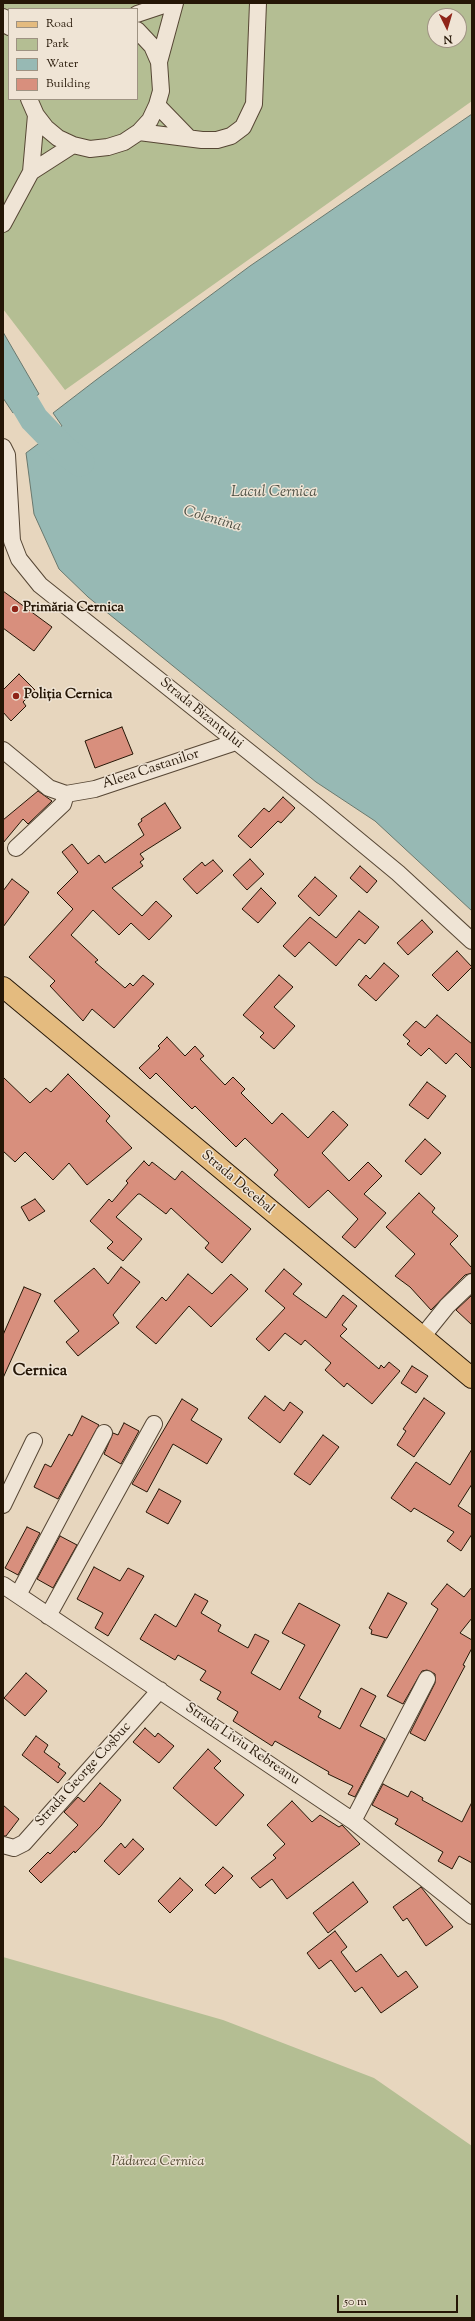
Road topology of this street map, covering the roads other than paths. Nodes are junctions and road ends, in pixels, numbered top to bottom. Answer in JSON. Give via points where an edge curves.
{"nodes":[{"id":1,"x":170,"y":3,"type":"edge"},
{"id":2,"x":176,"y":3,"type":"edge"},
{"id":3,"x":258,"y":3,"type":"edge"},
{"id":4,"x":138,"y":14,"type":"edge"},
{"id":5,"x":138,"y":31,"type":"edge"},
{"id":6,"x":159,"y":62,"type":"junction"},
{"id":7,"x":29,"y":100,"type":"edge"},
{"id":8,"x":157,"y":105,"type":"junction"},
{"id":9,"x":36,"y":115,"type":"junction"},
{"id":10,"x":139,"y":132,"type":"junction"},
{"id":11,"x":189,"y":138,"type":"junction"},
{"id":12,"x":73,"y":145,"type":"junction"},
{"id":13,"x":31,"y":172,"type":"junction"},
{"id":14,"x":3,"y":224,"type":"edge"},
{"id":15,"x":3,"y":447,"type":"edge"},
{"id":16,"x":236,"y":742,"type":"junction"},
{"id":17,"x":3,"y":750,"type":"edge"},
{"id":18,"x":66,"y":794,"type":"junction"},
{"id":19,"x":16,"y":848,"type":"dead end"},
{"id":20,"x":472,"y":941,"type":"edge"},
{"id":21,"x":3,"y":987,"type":"edge"},
{"id":22,"x":472,"y":1282,"type":"edge"},
{"id":23,"x":422,"y":1337,"type":"junction"},
{"id":24,"x":472,"y":1378,"type":"edge"},
{"id":25,"x":154,"y":1424,"type":"dead end"},
{"id":26,"x":104,"y":1433,"type":"dead end"},
{"id":27,"x":34,"y":1441,"type":"dead end"},
{"id":28,"x":3,"y":1505,"type":"edge"},
{"id":29,"x":3,"y":1585,"type":"edge"},
{"id":30,"x":18,"y":1595,"type":"junction"},
{"id":31,"x":48,"y":1616,"type":"junction"},
{"id":32,"x":427,"y":1679,"type":"dead end"},
{"id":33,"x":160,"y":1690,"type":"junction"},
{"id":34,"x":353,"y":1821,"type":"junction"},
{"id":35,"x":3,"y":1845,"type":"edge"},
{"id":36,"x":472,"y":1916,"type":"edge"}],
"edges":[{"from":1,"to":4,"type":"street"},
{"from":2,"to":6,"type":"street"},
{"from":3,"to":11,"type":"street","via":[[256,88],[250,117],[243,127],[231,136],[218,140]]},
{"from":5,"to":6,"type":"street","via":[[152,46]]},
{"from":6,"to":8,"type":"street","via":[[161,91]]},
{"from":7,"to":9,"type":"street"},
{"from":8,"to":10,"type":"street","via":[[150,120]]},
{"from":8,"to":11,"type":"street"},
{"from":9,"to":12,"type":"street","via":[[54,135]]},
{"from":9,"to":13,"type":"street"},
{"from":10,"to":11,"type":"street"},
{"from":10,"to":12,"type":"street","via":[[124,142],[108,147],[90,149]]},
{"from":12,"to":13,"type":"street"},
{"from":13,"to":14,"type":"street"},
{"from":15,"to":16,"type":"street","name":"Strada Bizanțului","via":[[8,462],[12,541],[18,559],[26,570],[40,585]]},
{"from":16,"to":18,"type":"street","name":"Aleea Castanilor","via":[[95,789]]},
{"from":16,"to":20,"type":"street","name":"Strada Bizanțului","via":[[398,873]]},
{"from":17,"to":18,"type":"street","via":[[49,788]]},
{"from":18,"to":19,"type":"street","via":[[63,804]]},
{"from":21,"to":23,"type":"main road","name":"Strada Decebal"},
{"from":22,"to":23,"type":"street","via":[[447,1306]]},
{"from":23,"to":24,"type":"main road","name":"Strada Decebal"},
{"from":25,"to":31,"type":"street"},
{"from":26,"to":30,"type":"street"},
{"from":27,"to":28,"type":"street"},
{"from":29,"to":30,"type":"street","name":"Strada Liviu Rebreanu"},
{"from":30,"to":31,"type":"street","name":"Strada Liviu Rebreanu"},
{"from":31,"to":33,"type":"street","name":"Strada Liviu Rebreanu"},
{"from":32,"to":34,"type":"street","via":[[391,1753]]},
{"from":33,"to":34,"type":"street","name":"Strada Liviu Rebreanu"},
{"from":33,"to":35,"type":"street","name":"Strada George Coșbuc","via":[[24,1843],[14,1848]]},
{"from":34,"to":36,"type":"street","name":"Strada Liviu Rebreanu"}]}
